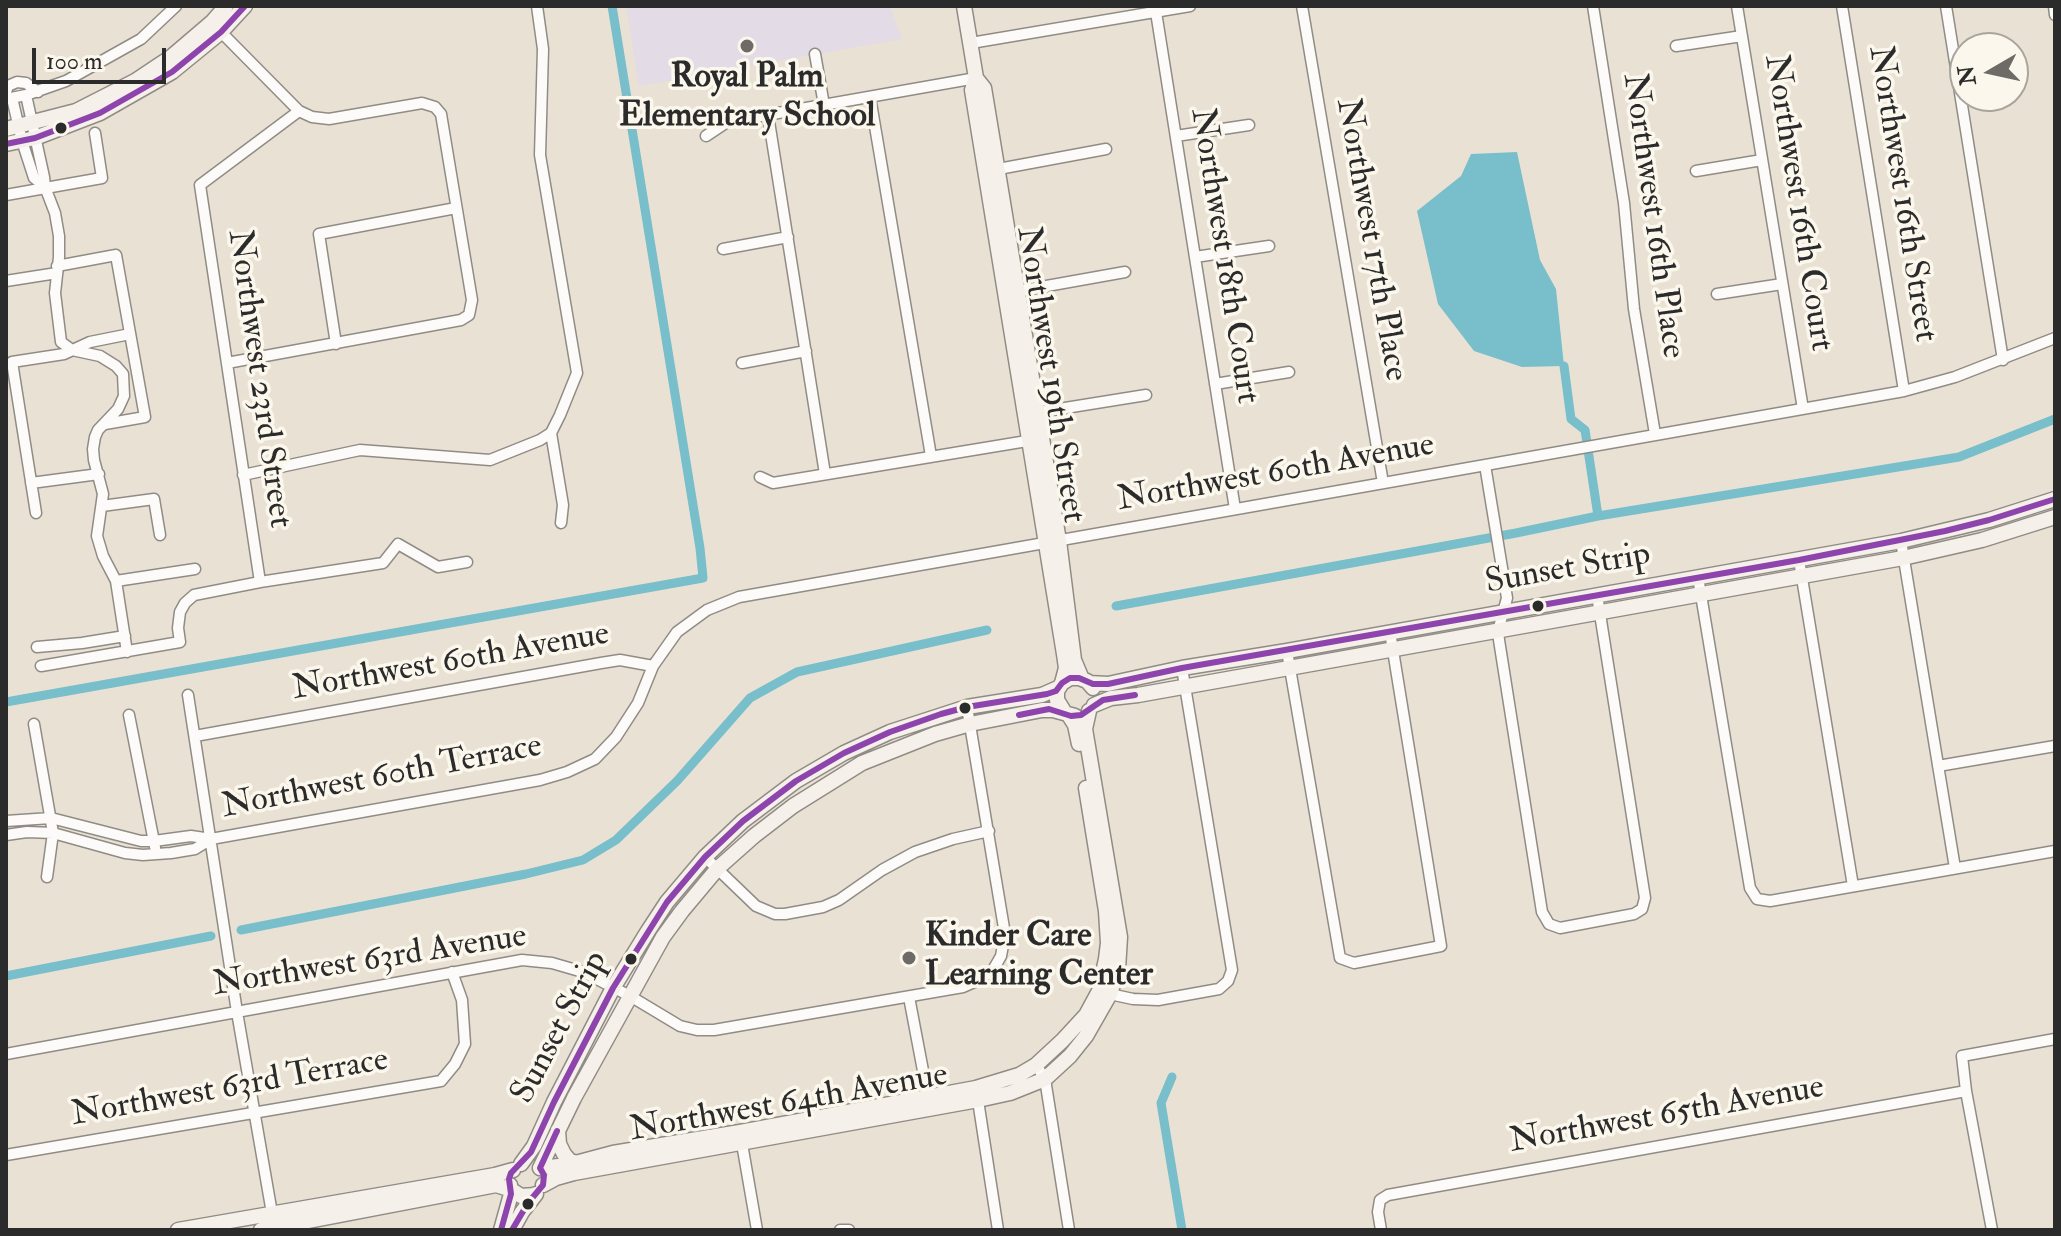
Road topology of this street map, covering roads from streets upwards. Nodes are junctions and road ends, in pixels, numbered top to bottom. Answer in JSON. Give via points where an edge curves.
{"nodes":[{"id":1,"x":176,"y":6,"type":"edge"},
{"id":2,"x":226,"y":6,"type":"edge"},
{"id":3,"x":245,"y":6,"type":"edge"},
{"id":4,"x":537,"y":6,"type":"edge"},
{"id":5,"x":964,"y":6,"type":"edge"},
{"id":6,"x":1190,"y":6,"type":"edge"},
{"id":7,"x":1302,"y":6,"type":"edge"},
{"id":8,"x":1593,"y":6,"type":"edge"},
{"id":9,"x":1737,"y":6,"type":"edge"},
{"id":10,"x":1842,"y":6,"type":"edge"},
{"id":11,"x":1946,"y":6,"type":"edge"},
{"id":12,"x":2054,"y":6,"type":"edge"},
{"id":13,"x":1156,"y":12,"type":"junction"},
{"id":14,"x":2055,"y":15,"type":"edge"},
{"id":15,"x":216,"y":27,"type":"junction"},
{"id":16,"x":1742,"y":36,"type":"junction"},
{"id":17,"x":971,"y":43,"type":"junction"},
{"id":18,"x":1676,"y":46,"type":"dead end"},
{"id":19,"x":815,"y":54,"type":"dead end"},
{"id":20,"x":976,"y":78,"type":"junction"},
{"id":21,"x":38,"y":92,"type":"junction"},
{"id":22,"x":26,"y":95,"type":"junction"},
{"id":23,"x":8,"y":96,"type":"edge"},
{"id":24,"x":870,"y":97,"type":"junction"},
{"id":25,"x":824,"y":105,"type":"junction"},
{"id":26,"x":299,"y":111,"type":"junction"},
{"id":27,"x":768,"y":115,"type":"junction"},
{"id":28,"x":1249,"y":125,"type":"dead end"},
{"id":29,"x":23,"y":132,"type":"edge"},
{"id":30,"x":95,"y":133,"type":"dead end"},
{"id":31,"x":706,"y":136,"type":"dead end"},
{"id":32,"x":1176,"y":136,"type":"junction"},
{"id":33,"x":6,"y":144,"type":"edge"},
{"id":34,"x":1106,"y":149,"type":"dead end"},
{"id":35,"x":1762,"y":160,"type":"junction"},
{"id":36,"x":991,"y":170,"type":"junction"},
{"id":37,"x":1696,"y":171,"type":"dead end"},
{"id":38,"x":45,"y":187,"type":"junction"},
{"id":39,"x":6,"y":195,"type":"edge"},
{"id":40,"x":456,"y":208,"type":"junction"},
{"id":41,"x":788,"y":237,"type":"junction"},
{"id":42,"x":1269,"y":246,"type":"dead end"},
{"id":43,"x":723,"y":249,"type":"dead end"},
{"id":44,"x":1195,"y":257,"type":"junction"},
{"id":45,"x":57,"y":270,"type":"junction"},
{"id":46,"x":1125,"y":272,"type":"dead end"},
{"id":47,"x":6,"y":281,"type":"edge"},
{"id":48,"x":1782,"y":284,"type":"junction"},
{"id":49,"x":1011,"y":292,"type":"junction"},
{"id":50,"x":1717,"y":294,"type":"dead end"},
{"id":51,"x":130,"y":334,"type":"junction"},
{"id":52,"x":2055,"y":338,"type":"edge"},
{"id":53,"x":336,"y":344,"type":"junction"},
{"id":54,"x":72,"y":350,"type":"junction"},
{"id":55,"x":806,"y":351,"type":"junction"},
{"id":56,"x":2003,"y":360,"type":"junction"},
{"id":57,"x":227,"y":363,"type":"junction"},
{"id":58,"x":742,"y":363,"type":"dead end"},
{"id":59,"x":1289,"y":372,"type":"dead end"},
{"id":60,"x":1215,"y":384,"type":"junction"},
{"id":61,"x":1904,"y":391,"type":"junction"},
{"id":62,"x":1146,"y":395,"type":"dead end"},
{"id":63,"x":1803,"y":409,"type":"junction"},
{"id":64,"x":1032,"y":414,"type":"junction"},
{"id":65,"x":105,"y":424,"type":"junction"},
{"id":66,"x":551,"y":433,"type":"junction"},
{"id":67,"x":1655,"y":434,"type":"junction"},
{"id":68,"x":1036,"y":439,"type":"junction"},
{"id":69,"x":931,"y":456,"type":"junction"},
{"id":70,"x":1485,"y":465,"type":"junction"},
{"id":71,"x":99,"y":474,"type":"junction"},
{"id":72,"x":825,"y":474,"type":"junction"},
{"id":73,"x":243,"y":475,"type":"junction"},
{"id":74,"x":760,"y":477,"type":"dead end"},
{"id":75,"x":31,"y":483,"type":"junction"},
{"id":76,"x":1383,"y":483,"type":"junction"},
{"id":77,"x":2055,"y":499,"type":"edge"},
{"id":78,"x":102,"y":506,"type":"junction"},
{"id":79,"x":1235,"y":509,"type":"junction"},
{"id":80,"x":36,"y":513,"type":"dead end"},
{"id":81,"x":2055,"y":517,"type":"edge"},
{"id":82,"x":561,"y":523,"type":"dead end"},
{"id":83,"x":160,"y":535,"type":"dead end"},
{"id":84,"x":1901,"y":541,"type":"junction"},
{"id":85,"x":1053,"y":542,"type":"junction"},
{"id":86,"x":1903,"y":558,"type":"junction"},
{"id":87,"x":1799,"y":560,"type":"junction"},
{"id":88,"x":467,"y":562,"type":"dead end"},
{"id":89,"x":195,"y":569,"type":"dead end"},
{"id":90,"x":1698,"y":577,"type":"junction"},
{"id":91,"x":1801,"y":577,"type":"junction"},
{"id":92,"x":116,"y":581,"type":"junction"},
{"id":93,"x":260,"y":582,"type":"junction"},
{"id":94,"x":1700,"y":594,"type":"junction"},
{"id":95,"x":1597,"y":595,"type":"junction"},
{"id":96,"x":1504,"y":612,"type":"junction"},
{"id":97,"x":1599,"y":612,"type":"junction"},
{"id":98,"x":1498,"y":631,"type":"junction"},
{"id":99,"x":1390,"y":632,"type":"junction"},
{"id":100,"x":125,"y":636,"type":"junction"},
{"id":101,"x":37,"y":647,"type":"dead end"},
{"id":102,"x":1393,"y":649,"type":"junction"},
{"id":103,"x":1287,"y":651,"type":"junction"},
{"id":104,"x":127,"y":652,"type":"junction"},
{"id":105,"x":41,"y":666,"type":"dead end"},
{"id":106,"x":653,"y":666,"type":"junction"},
{"id":107,"x":1182,"y":668,"type":"junction"},
{"id":108,"x":1289,"y":668,"type":"junction"},
{"id":109,"x":1086,"y":681,"type":"junction"},
{"id":110,"x":1060,"y":685,"type":"junction"},
{"id":111,"x":1185,"y":686,"type":"junction"},
{"id":112,"x":188,"y":695,"type":"dead end"},
{"id":113,"x":967,"y":707,"type":"junction"},
{"id":114,"x":1091,"y":708,"type":"junction"},
{"id":115,"x":1066,"y":714,"type":"junction"},
{"id":116,"x":129,"y":715,"type":"dead end"},
{"id":117,"x":34,"y":724,"type":"dead end"},
{"id":118,"x":970,"y":724,"type":"junction"},
{"id":119,"x":195,"y":736,"type":"junction"},
{"id":120,"x":2055,"y":746,"type":"edge"},
{"id":121,"x":1938,"y":766,"type":"junction"},
{"id":122,"x":796,"y":781,"type":"junction"},
{"id":123,"x":807,"y":796,"type":"junction"},
{"id":124,"x":51,"y":818,"type":"junction"},
{"id":125,"x":6,"y":821,"type":"edge"},
{"id":126,"x":989,"y":831,"type":"junction"},
{"id":127,"x":53,"y":833,"type":"junction"},
{"id":128,"x":6,"y":835,"type":"edge"},
{"id":129,"x":211,"y":839,"type":"junction"},
{"id":130,"x":154,"y":841,"type":"junction"},
{"id":131,"x":2055,"y":851,"type":"edge"},
{"id":132,"x":157,"y":855,"type":"junction"},
{"id":133,"x":705,"y":857,"type":"junction"},
{"id":134,"x":718,"y":868,"type":"junction"},
{"id":135,"x":1955,"y":868,"type":"junction"},
{"id":136,"x":47,"y":877,"type":"dead end"},
{"id":137,"x":1853,"y":886,"type":"junction"},
{"id":138,"x":452,"y":972,"type":"junction"},
{"id":139,"x":613,"y":988,"type":"junction"},
{"id":140,"x":1104,"y":992,"type":"junction"},
{"id":141,"x":630,"y":996,"type":"junction"},
{"id":142,"x":909,"y":997,"type":"junction"},
{"id":143,"x":237,"y":1012,"type":"junction"},
{"id":144,"x":2055,"y":1039,"type":"edge"},
{"id":145,"x":6,"y":1054,"type":"edge"},
{"id":146,"x":1036,"y":1065,"type":"junction"},
{"id":147,"x":1045,"y":1079,"type":"junction"},
{"id":148,"x":1966,"y":1091,"type":"junction"},
{"id":149,"x":977,"y":1094,"type":"junction"},
{"id":150,"x":928,"y":1097,"type":"junction"},
{"id":151,"x":256,"y":1113,"type":"junction"},
{"id":152,"x":558,"y":1130,"type":"junction"},
{"id":153,"x":741,"y":1138,"type":"junction"},
{"id":154,"x":6,"y":1155,"type":"edge"},
{"id":155,"x":577,"y":1163,"type":"junction"},
{"id":156,"x":517,"y":1167,"type":"junction"},
{"id":157,"x":540,"y":1168,"type":"junction"},
{"id":158,"x":484,"y":1187,"type":"junction"},
{"id":159,"x":512,"y":1190,"type":"junction"},
{"id":160,"x":539,"y":1190,"type":"junction"},
{"id":161,"x":506,"y":1212,"type":"junction"},
{"id":162,"x":270,"y":1225,"type":"edge"},
{"id":163,"x":178,"y":1230,"type":"edge"},
{"id":164,"x":501,"y":1230,"type":"edge"},
{"id":165,"x":512,"y":1230,"type":"edge"},
{"id":166,"x":757,"y":1230,"type":"edge"},
{"id":167,"x":840,"y":1230,"type":"edge"},
{"id":168,"x":849,"y":1230,"type":"edge"},
{"id":169,"x":998,"y":1230,"type":"edge"},
{"id":170,"x":1069,"y":1230,"type":"edge"},
{"id":171,"x":1381,"y":1230,"type":"edge"},
{"id":172,"x":1992,"y":1230,"type":"edge"}],
"edges":[{"from":1,"to":21,"type":"street","via":[[141,39]]},
{"from":2,"to":15,"type":"street"},
{"from":3,"to":15,"type":"street"},
{"from":4,"to":66,"type":"street","via":[[543,49],[540,155],[577,373]]},
{"from":5,"to":17,"type":"street","name":"Northwest 19th Street"},
{"from":6,"to":13,"type":"street"},
{"from":7,"to":76,"type":"street","name":"Northwest 17th Place"},
{"from":8,"to":67,"type":"street","name":"Northwest 16th Place"},
{"from":9,"to":16,"type":"street","name":"Northwest 16th Court"},
{"from":10,"to":61,"type":"street","name":"Northwest 16th Street"},
{"from":11,"to":56,"type":"street"},
{"from":12,"to":14,"type":"street"},
{"from":13,"to":17,"type":"street"},
{"from":13,"to":32,"type":"street","name":"Northwest 18th Court"},
{"from":15,"to":26,"type":"street"},
{"from":15,"to":29,"type":"street","via":[[172,72],[112,107]]},
{"from":16,"to":18,"type":"street"},
{"from":16,"to":35,"type":"street","name":"Northwest 16th Court"},
{"from":17,"to":20,"type":"street","name":"Northwest 19th Street"},
{"from":19,"to":25,"type":"street"},
{"from":20,"to":24,"type":"street"},
{"from":20,"to":36,"type":"street","name":"Northwest 19th Street","via":[[972,90]]},
{"from":21,"to":22,"type":"street"},
{"from":21,"to":23,"type":"street","via":[[17,82],[8,86]]},
{"from":22,"to":23,"type":"street"},
{"from":22,"to":29,"type":"street"},
{"from":23,"to":29,"type":"street"},
{"from":24,"to":25,"type":"street"},
{"from":24,"to":69,"type":"street"},
{"from":25,"to":27,"type":"street"},
{"from":26,"to":40,"type":"street","via":[[329,119],[422,103],[435,107],[441,114]]},
{"from":26,"to":57,"type":"street","name":"Northwest 23rd Street","via":[[200,185]]},
{"from":27,"to":31,"type":"street","via":[[727,122]]},
{"from":27,"to":41,"type":"street"},
{"from":28,"to":32,"type":"street"},
{"from":29,"to":33,"type":"street"},
{"from":29,"to":38,"type":"street","via":[[34,178]]},
{"from":30,"to":38,"type":"street","via":[[102,178]]},
{"from":32,"to":44,"type":"street","name":"Northwest 18th Court"},
{"from":34,"to":36,"type":"street"},
{"from":35,"to":37,"type":"street"},
{"from":35,"to":48,"type":"street","name":"Northwest 16th Court"},
{"from":36,"to":49,"type":"street","name":"Northwest 19th Street"},
{"from":38,"to":39,"type":"street"},
{"from":38,"to":45,"type":"street","via":[[59,236]]},
{"from":40,"to":53,"type":"street","via":[[472,300],[469,315]]},
{"from":40,"to":53,"type":"street","via":[[319,234]]},
{"from":41,"to":43,"type":"street"},
{"from":41,"to":55,"type":"street"},
{"from":42,"to":44,"type":"street"},
{"from":44,"to":60,"type":"street","name":"Northwest 18th Court"},
{"from":45,"to":47,"type":"street"},
{"from":45,"to":51,"type":"street","via":[[116,255]]},
{"from":45,"to":54,"type":"street","via":[[61,342]]},
{"from":46,"to":49,"type":"street"},
{"from":48,"to":50,"type":"street"},
{"from":48,"to":63,"type":"street","name":"Northwest 16th Court"},
{"from":49,"to":64,"type":"street","name":"Northwest 19th Street"},
{"from":51,"to":54,"type":"street"},
{"from":51,"to":65,"type":"street","via":[[145,417]]},
{"from":52,"to":56,"type":"street","name":"Northwest 60th Avenue"},
{"from":53,"to":57,"type":"street"},
{"from":54,"to":65,"type":"street","via":[[100,356],[123,374],[124,396]]},
{"from":54,"to":75,"type":"street","via":[[12,362]]},
{"from":55,"to":58,"type":"street"},
{"from":55,"to":72,"type":"street"},
{"from":56,"to":61,"type":"street","name":"Northwest 60th Avenue"},
{"from":57,"to":73,"type":"street","name":"Northwest 23rd Street"},
{"from":59,"to":60,"type":"street"},
{"from":60,"to":79,"type":"street","name":"Northwest 18th Court"},
{"from":61,"to":63,"type":"street","name":"Northwest 60th Avenue"},
{"from":62,"to":64,"type":"street"},
{"from":63,"to":67,"type":"street","name":"Northwest 60th Avenue"},
{"from":64,"to":68,"type":"street","name":"Northwest 19th Street"},
{"from":65,"to":71,"type":"street","via":[[93,449]]},
{"from":66,"to":73,"type":"street","via":[[490,460],[360,450]]},
{"from":66,"to":82,"type":"street"},
{"from":67,"to":70,"type":"street","name":"Northwest 60th Avenue"},
{"from":68,"to":69,"type":"street"},
{"from":68,"to":85,"type":"street","name":"Northwest 19th Street"},
{"from":69,"to":72,"type":"street"},
{"from":70,"to":76,"type":"street","name":"Northwest 60th Avenue"},
{"from":70,"to":96,"type":"street","via":[[1507,598]]},
{"from":71,"to":75,"type":"street"},
{"from":71,"to":78,"type":"street"},
{"from":72,"to":74,"type":"street","via":[[773,483]]},
{"from":73,"to":93,"type":"street","name":"Northwest 23rd Street"},
{"from":75,"to":80,"type":"street"},
{"from":76,"to":79,"type":"street","name":"Northwest 60th Avenue"},
{"from":77,"to":84,"type":"street","name":"Sunset Strip"},
{"from":78,"to":83,"type":"street","via":[[154,499]]},
{"from":78,"to":92,"type":"street","via":[[97,536]]},
{"from":79,"to":85,"type":"street","name":"Northwest 60th Avenue"},
{"from":81,"to":86,"type":"street","name":"Sunset Strip"},
{"from":84,"to":86,"type":"street"},
{"from":84,"to":87,"type":"street","name":"Sunset Strip"},
{"from":85,"to":106,"type":"street","name":"Northwest 60th Avenue","via":[[739,597],[707,610],[677,632]]},
{"from":85,"to":109,"type":"street","name":"Northwest 19th Street","via":[[1074,660]]},
{"from":85,"to":110,"type":"street","name":"Northwest 19th Street","via":[[1066,668]]},
{"from":86,"to":91,"type":"street","name":"Sunset Strip"},
{"from":86,"to":121,"type":"street"},
{"from":87,"to":90,"type":"street","name":"Sunset Strip"},
{"from":87,"to":91,"type":"street"},
{"from":88,"to":93,"type":"street","via":[[438,567],[398,544],[383,563]]},
{"from":89,"to":92,"type":"street"},
{"from":90,"to":94,"type":"street"},
{"from":90,"to":95,"type":"street","name":"Sunset Strip"},
{"from":91,"to":94,"type":"street","name":"Sunset Strip"},
{"from":91,"to":137,"type":"street"},
{"from":92,"to":100,"type":"street"},
{"from":93,"to":104,"type":"street","via":[[194,595],[180,612],[180,642]]},
{"from":94,"to":97,"type":"street","name":"Sunset Strip"},
{"from":94,"to":137,"type":"street","via":[[1750,888],[1757,899],[1770,901]]},
{"from":95,"to":96,"type":"street","name":"Sunset Strip"},
{"from":95,"to":97,"type":"street"},
{"from":96,"to":98,"type":"street"},
{"from":96,"to":99,"type":"street","name":"Sunset Strip"},
{"from":97,"to":98,"type":"street","name":"Sunset Strip"},
{"from":97,"to":98,"type":"street","via":[[1645,898],[1634,914],[1560,928],[1549,924],[1542,912]]},
{"from":98,"to":102,"type":"street","name":"Sunset Strip"},
{"from":99,"to":102,"type":"street"},
{"from":99,"to":103,"type":"street","name":"Sunset Strip"},
{"from":100,"to":101,"type":"street"},
{"from":100,"to":104,"type":"street"},
{"from":102,"to":108,"type":"street","name":"Sunset Strip"},
{"from":102,"to":108,"type":"street","via":[[1441,946],[1354,963],[1340,958]]},
{"from":103,"to":107,"type":"street","name":"Sunset Strip"},
{"from":103,"to":108,"type":"street"},
{"from":104,"to":105,"type":"street"},
{"from":106,"to":119,"type":"street","name":"Northwest 60th Avenue","via":[[620,660]]},
{"from":106,"to":129,"type":"street","name":"Northwest 60th Terrace","via":[[616,737],[595,759],[567,772]]},
{"from":107,"to":109,"type":"street","name":"Sunset Strip","via":[[1108,684]]},
{"from":107,"to":111,"type":"street"},
{"from":108,"to":111,"type":"street","name":"Sunset Strip"},
{"from":109,"to":110,"type":"street","via":[[1070,678]]},
{"from":109,"to":114,"type":"street","via":[[1096,695]]},
{"from":110,"to":113,"type":"street","name":"Sunset Strip","via":[[1042,695]]},
{"from":110,"to":115,"type":"street","via":[[1057,700]]},
{"from":111,"to":114,"type":"street","name":"Sunset Strip","via":[[1111,698]]},
{"from":111,"to":140,"type":"street","via":[[1232,970],[1219,989],[1158,1000]]},
{"from":112,"to":119,"type":"street"},
{"from":113,"to":118,"type":"street"},
{"from":113,"to":122,"type":"street","name":"Sunset Strip","via":[[890,732]]},
{"from":114,"to":115,"type":"street","via":[[1081,715]]},
{"from":114,"to":140,"type":"street","via":[[1085,729],[1120,937],[1118,969]]},
{"from":115,"to":118,"type":"street","name":"Sunset Strip","via":[[1049,709]]},
{"from":115,"to":140,"type":"street","via":[[1076,730],[1106,911]]},
{"from":116,"to":130,"type":"street"},
{"from":117,"to":124,"type":"street"},
{"from":118,"to":123,"type":"street","name":"Sunset Strip","via":[[862,763]]},
{"from":118,"to":126,"type":"street"},
{"from":119,"to":129,"type":"street"},
{"from":120,"to":121,"type":"street"},
{"from":121,"to":135,"type":"street"},
{"from":122,"to":123,"type":"street"},
{"from":122,"to":133,"type":"street","name":"Sunset Strip"},
{"from":123,"to":134,"type":"street","name":"Sunset Strip"},
{"from":124,"to":125,"type":"street","name":"Northwest 60th Terrace"},
{"from":124,"to":127,"type":"street"},
{"from":124,"to":130,"type":"street","name":"Northwest 60th Terrace"},
{"from":126,"to":134,"type":"street","via":[[915,852],[839,900],[785,914],[756,906]]},
{"from":126,"to":142,"type":"street","name":"Northwest 63rd Avenue","via":[[1005,934],[1001,956],[979,980]]},
{"from":127,"to":128,"type":"street","name":"Northwest 60th Terrace"},
{"from":127,"to":132,"type":"street","name":"Northwest 60th Terrace","via":[[125,853]]},
{"from":127,"to":136,"type":"street"},
{"from":129,"to":130,"type":"street","name":"Northwest 60th Terrace"},
{"from":129,"to":132,"type":"street","name":"Northwest 60th Terrace","via":[[195,849]]},
{"from":129,"to":143,"type":"street"},
{"from":130,"to":132,"type":"street"},
{"from":131,"to":135,"type":"street"},
{"from":133,"to":134,"type":"street"},
{"from":133,"to":139,"type":"street","name":"Sunset Strip","via":[[667,902]]},
{"from":134,"to":141,"type":"street","name":"Sunset Strip","via":[[663,937]]},
{"from":135,"to":137,"type":"street"},
{"from":138,"to":139,"type":"street","name":"Northwest 63rd Avenue","via":[[522,960],[583,972]]},
{"from":138,"to":143,"type":"street","name":"Northwest 63rd Avenue"},
{"from":138,"to":151,"type":"street","name":"Northwest 63rd Terrace","via":[[462,1000],[465,1044],[441,1081]]},
{"from":139,"to":141,"type":"street","name":"Northwest 63rd Avenue"},
{"from":139,"to":156,"type":"street","name":"Sunset Strip","via":[[534,1146]]},
{"from":140,"to":146,"type":"street"},
{"from":140,"to":147,"type":"street","via":[[1086,1036]]},
{"from":141,"to":142,"type":"street","name":"Northwest 63rd Avenue","via":[[680,1026],[697,1030]]},
{"from":141,"to":152,"type":"street","name":"Sunset Strip"},
{"from":142,"to":150,"type":"street"},
{"from":143,"to":145,"type":"street","name":"Northwest 63rd Avenue"},
{"from":143,"to":151,"type":"street"},
{"from":144,"to":148,"type":"street","via":[[1962,1056]]},
{"from":146,"to":147,"type":"street"},
{"from":146,"to":149,"type":"street","name":"Northwest 64th Avenue"},
{"from":147,"to":149,"type":"street","name":"Northwest 64th Avenue","via":[[1010,1093]]},
{"from":147,"to":170,"type":"street"},
{"from":148,"to":171,"type":"street","name":"Northwest 65th Avenue","via":[[1388,1195],[1380,1200]]},
{"from":148,"to":172,"type":"street"},
{"from":149,"to":150,"type":"street","name":"Northwest 64th Avenue"},
{"from":149,"to":153,"type":"street","name":"Northwest 64th Avenue"},
{"from":149,"to":169,"type":"street"},
{"from":150,"to":153,"type":"street","name":"Northwest 64th Avenue"},
{"from":151,"to":154,"type":"street","name":"Northwest 63rd Terrace"},
{"from":151,"to":162,"type":"street"},
{"from":152,"to":155,"type":"street","via":[[564,1154]]},
{"from":152,"to":157,"type":"street","name":"Sunset Strip"},
{"from":153,"to":155,"type":"street","name":"Northwest 64th Avenue","via":[[613,1153]]},
{"from":153,"to":160,"type":"street","name":"Northwest 64th Avenue","via":[[560,1176]]},
{"from":153,"to":166,"type":"street"},
{"from":155,"to":157,"type":"street","name":"Northwest 64th Avenue"},
{"from":156,"to":157,"type":"street","via":[[531,1163]]},
{"from":156,"to":159,"type":"street","via":[[509,1179]]},
{"from":156,"to":162,"type":"street"},
{"from":157,"to":160,"type":"street","via":[[544,1175]]},
{"from":158,"to":159,"type":"street"},
{"from":158,"to":161,"type":"street","via":[[497,1195]]},
{"from":158,"to":162,"type":"street"},
{"from":159,"to":160,"type":"street","via":[[521,1196]]},
{"from":159,"to":161,"type":"street"},
{"from":160,"to":165,"type":"street"},
{"from":161,"to":164,"type":"street"},
{"from":162,"to":163,"type":"street"},
{"from":167,"to":168,"type":"street"}]}
